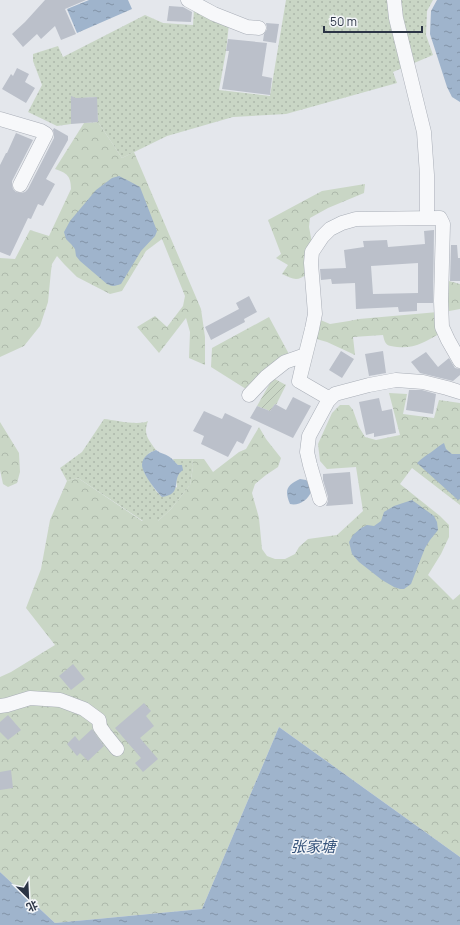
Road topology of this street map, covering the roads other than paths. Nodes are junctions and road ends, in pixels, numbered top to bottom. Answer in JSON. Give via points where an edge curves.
{"nodes":[{"id":1,"x":188,"y":0,"type":"edge"},
{"id":2,"x":394,"y":0,"type":"edge"},
{"id":3,"x":259,"y":28,"type":"dead end"},
{"id":4,"x":0,"y":119,"type":"edge"},
{"id":5,"x":20,"y":185,"type":"dead end"},
{"id":6,"x":427,"y":218,"type":"junction"},
{"id":7,"x":305,"y":355,"type":"junction"},
{"id":8,"x":460,"y":361,"type":"edge"},
{"id":9,"x":460,"y":392,"type":"edge"},
{"id":10,"x":249,"y":395,"type":"dead end"},
{"id":11,"x":330,"y":399,"type":"junction"},
{"id":12,"x":320,"y":499,"type":"dead end"},
{"id":13,"x":0,"y":706,"type":"edge"},
{"id":14,"x":117,"y":749,"type":"dead end"}],
"edges":[{"from":1,"to":3,"type":"street","via":[[220,16]]},
{"from":2,"to":6,"type":"street","via":[[396,18],[424,132]]},
{"from":4,"to":5,"type":"street","via":[[46,134]]},
{"from":6,"to":7,"type":"street","via":[[356,219],[330,229],[322,237],[312,252],[315,314]]},
{"from":6,"to":8,"type":"street","via":[[440,218],[443,224],[442,327]]},
{"from":7,"to":10,"type":"street","via":[[285,362]]},
{"from":7,"to":11,"type":"street","via":[[298,380]]},
{"from":9,"to":11,"type":"street","via":[[423,382],[396,380],[335,394]]},
{"from":11,"to":12,"type":"street","via":[[309,436],[307,452]]},
{"from":13,"to":14,"type":"street","via":[[30,698],[60,700],[84,709],[99,720],[100,727]]}]}
